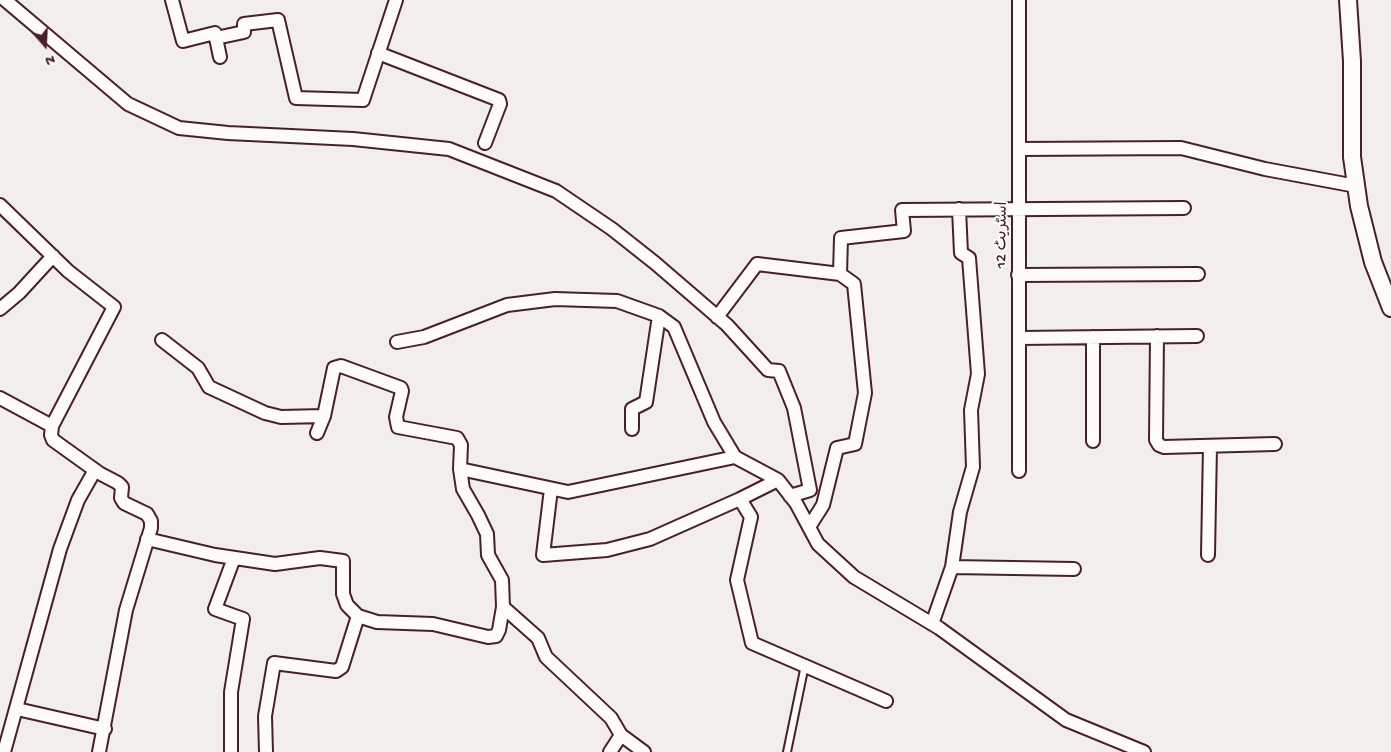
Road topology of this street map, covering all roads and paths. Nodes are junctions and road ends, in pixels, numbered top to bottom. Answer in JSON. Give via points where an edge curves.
{"nodes":[{"id":1,"x":5,"y":0,"type":"edge"},
{"id":2,"x":172,"y":0,"type":"edge"},
{"id":3,"x":396,"y":0,"type":"edge"},
{"id":4,"x":1019,"y":0,"type":"edge"},
{"id":5,"x":1348,"y":0,"type":"edge"},
{"id":6,"x":216,"y":38,"type":"junction"},
{"id":7,"x":378,"y":53,"type":"junction"},
{"id":8,"x":220,"y":57,"type":"dead end"},
{"id":9,"x":485,"y":143,"type":"dead end"},
{"id":10,"x":1019,"y":149,"type":"junction"},
{"id":11,"x":1356,"y":186,"type":"junction"},
{"id":12,"x":0,"y":206,"type":"edge"},
{"id":13,"x":1019,"y":208,"type":"junction"},
{"id":14,"x":1184,"y":208,"type":"dead end"},
{"id":15,"x":959,"y":209,"type":"junction"},
{"id":16,"x":53,"y":256,"type":"junction"},
{"id":17,"x":840,"y":274,"type":"junction"},
{"id":18,"x":1198,"y":274,"type":"dead end"},
{"id":19,"x":1018,"y":275,"type":"junction"},
{"id":20,"x":1391,"y":308,"type":"edge"},
{"id":21,"x":0,"y":309,"type":"edge"},
{"id":22,"x":659,"y":316,"type":"junction"},
{"id":23,"x":717,"y":317,"type":"junction"},
{"id":24,"x":1157,"y":336,"type":"junction"},
{"id":25,"x":1197,"y":336,"type":"dead end"},
{"id":26,"x":1093,"y":337,"type":"junction"},
{"id":27,"x":1019,"y":338,"type":"junction"},
{"id":28,"x":162,"y":340,"type":"dead end"},
{"id":29,"x":397,"y":342,"type":"dead end"},
{"id":30,"x":0,"y":398,"type":"edge"},
{"id":31,"x":324,"y":416,"type":"junction"},
{"id":32,"x":52,"y":426,"type":"junction"},
{"id":33,"x":632,"y":429,"type":"dead end"},
{"id":34,"x":317,"y":433,"type":"dead end"},
{"id":35,"x":1093,"y":441,"type":"dead end"},
{"id":36,"x":1275,"y":444,"type":"dead end"},
{"id":37,"x":1210,"y":446,"type":"junction"},
{"id":38,"x":735,"y":457,"type":"junction"},
{"id":39,"x":460,"y":469,"type":"junction"},
{"id":40,"x":95,"y":470,"type":"junction"},
{"id":41,"x":1019,"y":471,"type":"dead end"},
{"id":42,"x":778,"y":480,"type":"junction"},
{"id":43,"x":551,"y":489,"type":"junction"},
{"id":44,"x":790,"y":496,"type":"junction"},
{"id":45,"x":740,"y":499,"type":"junction"},
{"id":46,"x":809,"y":527,"type":"junction"},
{"id":47,"x":147,"y":539,"type":"junction"},
{"id":48,"x":1208,"y":555,"type":"dead end"},
{"id":49,"x":234,"y":558,"type":"junction"},
{"id":50,"x":952,"y":567,"type":"junction"},
{"id":51,"x":1074,"y":569,"type":"dead end"},
{"id":52,"x":503,"y":607,"type":"junction"},
{"id":53,"x":358,"y":616,"type":"junction"},
{"id":54,"x":932,"y":624,"type":"junction"},
{"id":55,"x":805,"y":666,"type":"junction"},
{"id":56,"x":886,"y":701,"type":"dead end"},
{"id":57,"x":16,"y":709,"type":"junction"},
{"id":58,"x":105,"y":729,"type":"junction"},
{"id":59,"x":621,"y":735,"type":"junction"},
{"id":60,"x":4,"y":752,"type":"edge"},
{"id":61,"x":99,"y":752,"type":"edge"},
{"id":62,"x":231,"y":752,"type":"edge"},
{"id":63,"x":266,"y":752,"type":"edge"},
{"id":64,"x":610,"y":752,"type":"edge"},
{"id":65,"x":644,"y":752,"type":"edge"},
{"id":66,"x":787,"y":752,"type":"edge"},
{"id":67,"x":1144,"y":752,"type":"edge"}],
"edges":[{"from":1,"to":23,"type":"street","via":[[128,104],[179,128],[353,139],[449,149],[556,191],[619,235]]},
{"from":2,"to":6,"type":"street","via":[[183,41],[214,33]]},
{"from":3,"to":7,"type":"street"},
{"from":4,"to":10,"type":"street","name":"اسٹریٹ 12"},
{"from":5,"to":11,"type":"street","via":[[1352,157]]},
{"from":6,"to":7,"type":"street","via":[[244,32],[244,24],[278,20],[296,98],[362,100]]},
{"from":6,"to":8,"type":"street"},
{"from":7,"to":9,"type":"street","via":[[499,100]]},
{"from":10,"to":11,"type":"street","via":[[1181,148],[1265,169]]},
{"from":10,"to":13,"type":"street","name":"اسٹریٹ 12"},
{"from":11,"to":20,"type":"street","via":[[1373,262]]},
{"from":12,"to":16,"type":"street"},
{"from":13,"to":14,"type":"street"},
{"from":13,"to":15,"type":"street"},
{"from":13,"to":19,"type":"street","name":"اسٹریٹ 12"},
{"from":15,"to":17,"type":"street","via":[[902,210],[904,231],[841,238]]},
{"from":15,"to":50,"type":"street","via":[[961,253],[969,258],[978,374],[971,410],[973,467],[960,512]]},
{"from":16,"to":21,"type":"street"},
{"from":16,"to":32,"type":"street","via":[[114,307]]},
{"from":17,"to":23,"type":"street","via":[[758,264]]},
{"from":17,"to":46,"type":"street","via":[[854,284],[865,393],[855,444],[837,448],[823,505]]},
{"from":18,"to":19,"type":"street"},
{"from":19,"to":27,"type":"street","name":"اسٹریٹ 12"},
{"from":22,"to":29,"type":"street","via":[[617,301],[555,299],[508,305],[424,337]]},
{"from":22,"to":33,"type":"street","via":[[646,402],[632,408]]},
{"from":22,"to":38,"type":"street","via":[[674,327],[714,422]]},
{"from":23,"to":44,"type":"street","via":[[768,370],[779,371],[794,408],[810,490]]},
{"from":24,"to":25,"type":"street"},
{"from":24,"to":26,"type":"street"},
{"from":24,"to":37,"type":"street","via":[[1156,440],[1164,447]]},
{"from":26,"to":27,"type":"street"},
{"from":26,"to":35,"type":"street"},
{"from":27,"to":41,"type":"street","name":"اسٹریٹ 12"},
{"from":28,"to":31,"type":"street","via":[[198,368],[209,386],[265,413],[281,417]]},
{"from":30,"to":32,"type":"street"},
{"from":31,"to":34,"type":"street"},
{"from":31,"to":39,"type":"street","via":[[334,368],[340,366],[399,386],[402,390],[396,425],[457,438],[461,444]]},
{"from":32,"to":40,"type":"street","via":[[53,440]]},
{"from":36,"to":37,"type":"street"},
{"from":37,"to":48,"type":"street"},
{"from":38,"to":42,"type":"street"},
{"from":38,"to":43,"type":"street","via":[[568,492]]},
{"from":39,"to":43,"type":"street"},
{"from":39,"to":52,"type":"street","via":[[463,489],[486,534],[488,555],[502,580]]},
{"from":40,"to":47,"type":"street","via":[[122,487],[124,503],[146,514],[151,528]]},
{"from":40,"to":57,"type":"street","via":[[78,500],[60,549]]},
{"from":42,"to":44,"type":"street"},
{"from":42,"to":45,"type":"street"},
{"from":43,"to":45,"type":"street","via":[[543,555],[608,550],[650,539]]},
{"from":44,"to":46,"type":"street"},
{"from":45,"to":55,"type":"street","via":[[751,517],[738,580],[752,642]]},
{"from":46,"to":54,"type":"street","via":[[818,544],[854,577]]},
{"from":47,"to":49,"type":"street"},
{"from":47,"to":58,"type":"street","via":[[126,610]]},
{"from":49,"to":53,"type":"street","via":[[275,564],[320,558],[343,561],[343,594],[347,605]]},
{"from":49,"to":62,"type":"street","via":[[215,609],[243,620],[231,692]]},
{"from":50,"to":51,"type":"street"},
{"from":50,"to":54,"type":"street"},
{"from":52,"to":53,"type":"street","via":[[500,630],[496,636],[488,637],[433,624],[377,622]]},
{"from":52,"to":59,"type":"street","via":[[538,638],[546,657],[611,718]]},
{"from":53,"to":63,"type":"street","via":[[342,667],[336,671],[274,664],[265,716]]},
{"from":54,"to":67,"type":"street","via":[[1066,720]]},
{"from":55,"to":56,"type":"street"},
{"from":55,"to":66,"type":"lane"},
{"from":57,"to":58,"type":"street"},
{"from":57,"to":60,"type":"street"},
{"from":58,"to":61,"type":"street"},
{"from":59,"to":64,"type":"street"},
{"from":59,"to":65,"type":"street"}]}
